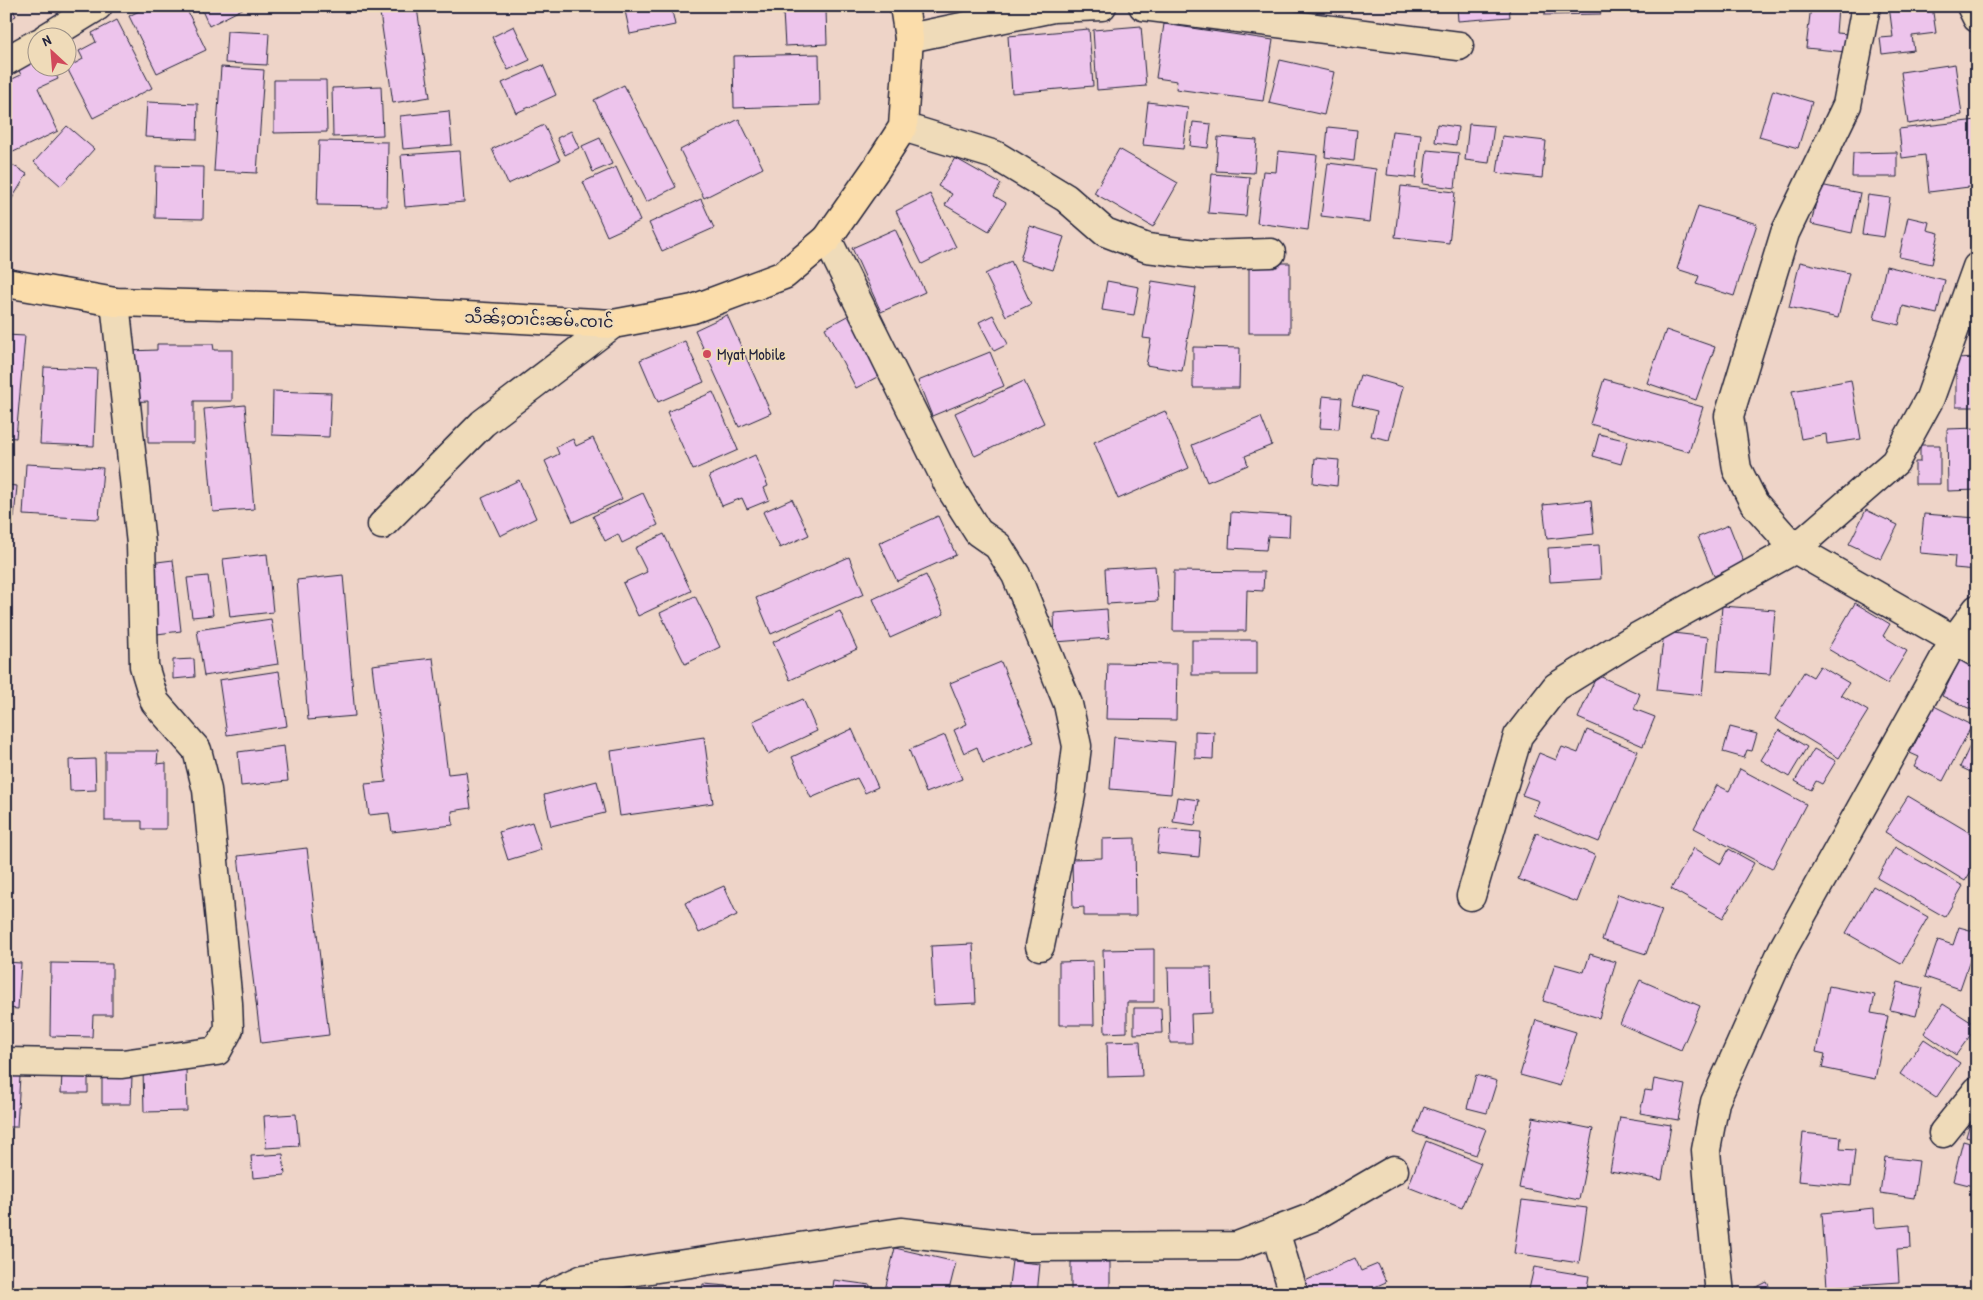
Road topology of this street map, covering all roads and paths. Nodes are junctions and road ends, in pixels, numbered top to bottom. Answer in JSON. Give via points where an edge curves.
{"nodes":[{"id":1,"x":98,"y":6,"type":"edge"},
{"id":2,"x":904,"y":6,"type":"edge"},
{"id":3,"x":1102,"y":6,"type":"edge"},
{"id":4,"x":1143,"y":6,"type":"edge"},
{"id":5,"x":1866,"y":6,"type":"edge"},
{"id":6,"x":1971,"y":6,"type":"edge"},
{"id":7,"x":1977,"y":18,"type":"edge"},
{"id":8,"x":62,"y":28,"type":"edge"},
{"id":9,"x":910,"y":38,"type":"junction"},
{"id":10,"x":1458,"y":46,"type":"dead end"},
{"id":11,"x":28,"y":49,"type":"edge"},
{"id":12,"x":6,"y":61,"type":"edge"},
{"id":13,"x":903,"y":127,"type":"junction"},
{"id":14,"x":827,"y":239,"type":"junction"},
{"id":15,"x":1271,"y":253,"type":"dead end"},
{"id":16,"x":1977,"y":267,"type":"edge"},
{"id":17,"x":6,"y":283,"type":"edge"},
{"id":18,"x":115,"y":302,"type":"junction"},
{"id":19,"x":613,"y":324,"type":"junction"},
{"id":20,"x":382,"y":525,"type":"dead end"},
{"id":21,"x":1795,"y":549,"type":"junction"},
{"id":22,"x":1977,"y":609,"type":"edge"},
{"id":23,"x":1966,"y":646,"type":"edge"},
{"id":24,"x":1471,"y":896,"type":"dead end"},
{"id":25,"x":1040,"y":946,"type":"dead end"},
{"id":26,"x":6,"y":1062,"type":"edge"},
{"id":27,"x":1977,"y":1091,"type":"edge"},
{"id":28,"x":1943,"y":1133,"type":"dead end"},
{"id":29,"x":1394,"y":1170,"type":"dead end"},
{"id":30,"x":1275,"y":1231,"type":"junction"},
{"id":31,"x":550,"y":1294,"type":"edge"},
{"id":32,"x":1294,"y":1294,"type":"edge"},
{"id":33,"x":1720,"y":1294,"type":"edge"}],
"edges":[{"from":1,"to":8,"type":"street"},
{"from":2,"to":9,"type":"highway","name":"သဵၼ်ႈတၢင်းၼမ်ႉၸၢင်"},
{"from":3,"to":9,"type":"street","via":[[1053,8]]},
{"from":4,"to":10,"type":"street"},
{"from":5,"to":21,"type":"street","via":[[1847,105],[1785,233],[1729,416],[1737,469],[1754,503]]},
{"from":6,"to":7,"type":"street"},
{"from":9,"to":13,"type":"highway","name":"သဵၼ်ႈတၢင်းၼမ်ႉၸၢင်"},
{"from":11,"to":12,"type":"street"},
{"from":13,"to":14,"type":"highway","name":"သဵၼ်ႈတၢင်းၼမ်ႉၸၢင်"},
{"from":13,"to":15,"type":"street","via":[[995,155],[1066,198],[1105,232],[1148,248],[1204,255]]},
{"from":14,"to":19,"type":"highway","name":"သဵၼ်ႈတၢင်းၼမ်ႉၸၢင်","via":[[784,275],[692,309]]},
{"from":14,"to":25,"type":"street","via":[[949,486],[978,532],[998,546],[1016,575],[1068,704],[1077,746],[1071,795]]},
{"from":16,"to":21,"type":"street","via":[[1930,398],[1895,462]]},
{"from":17,"to":18,"type":"highway","name":"သဵၼ်ႈတၢင်းၼမ်ႉၸၢင်"},
{"from":18,"to":19,"type":"highway","name":"သဵၼ်ႈတၢင်းၼမ်ႉၸၢင်","via":[[304,307]]},
{"from":18,"to":26,"type":"street","via":[[141,544],[144,666],[155,702],[197,750],[205,782],[228,1030],[217,1051],[122,1064]]},
{"from":19,"to":20,"type":"street","via":[[483,423]]},
{"from":21,"to":23,"type":"street"},
{"from":21,"to":24,"type":"street","via":[[1632,640],[1556,687],[1518,736]]},
{"from":22,"to":23,"type":"street"},
{"from":23,"to":33,"type":"street","via":[[1783,949],[1716,1102],[1706,1150]]},
{"from":27,"to":28,"type":"street"},
{"from":29,"to":30,"type":"street","via":[[1313,1217]]},
{"from":30,"to":31,"type":"street","via":[[1237,1246],[1027,1247],[901,1232],[584,1279]]},
{"from":30,"to":32,"type":"street"}]}
